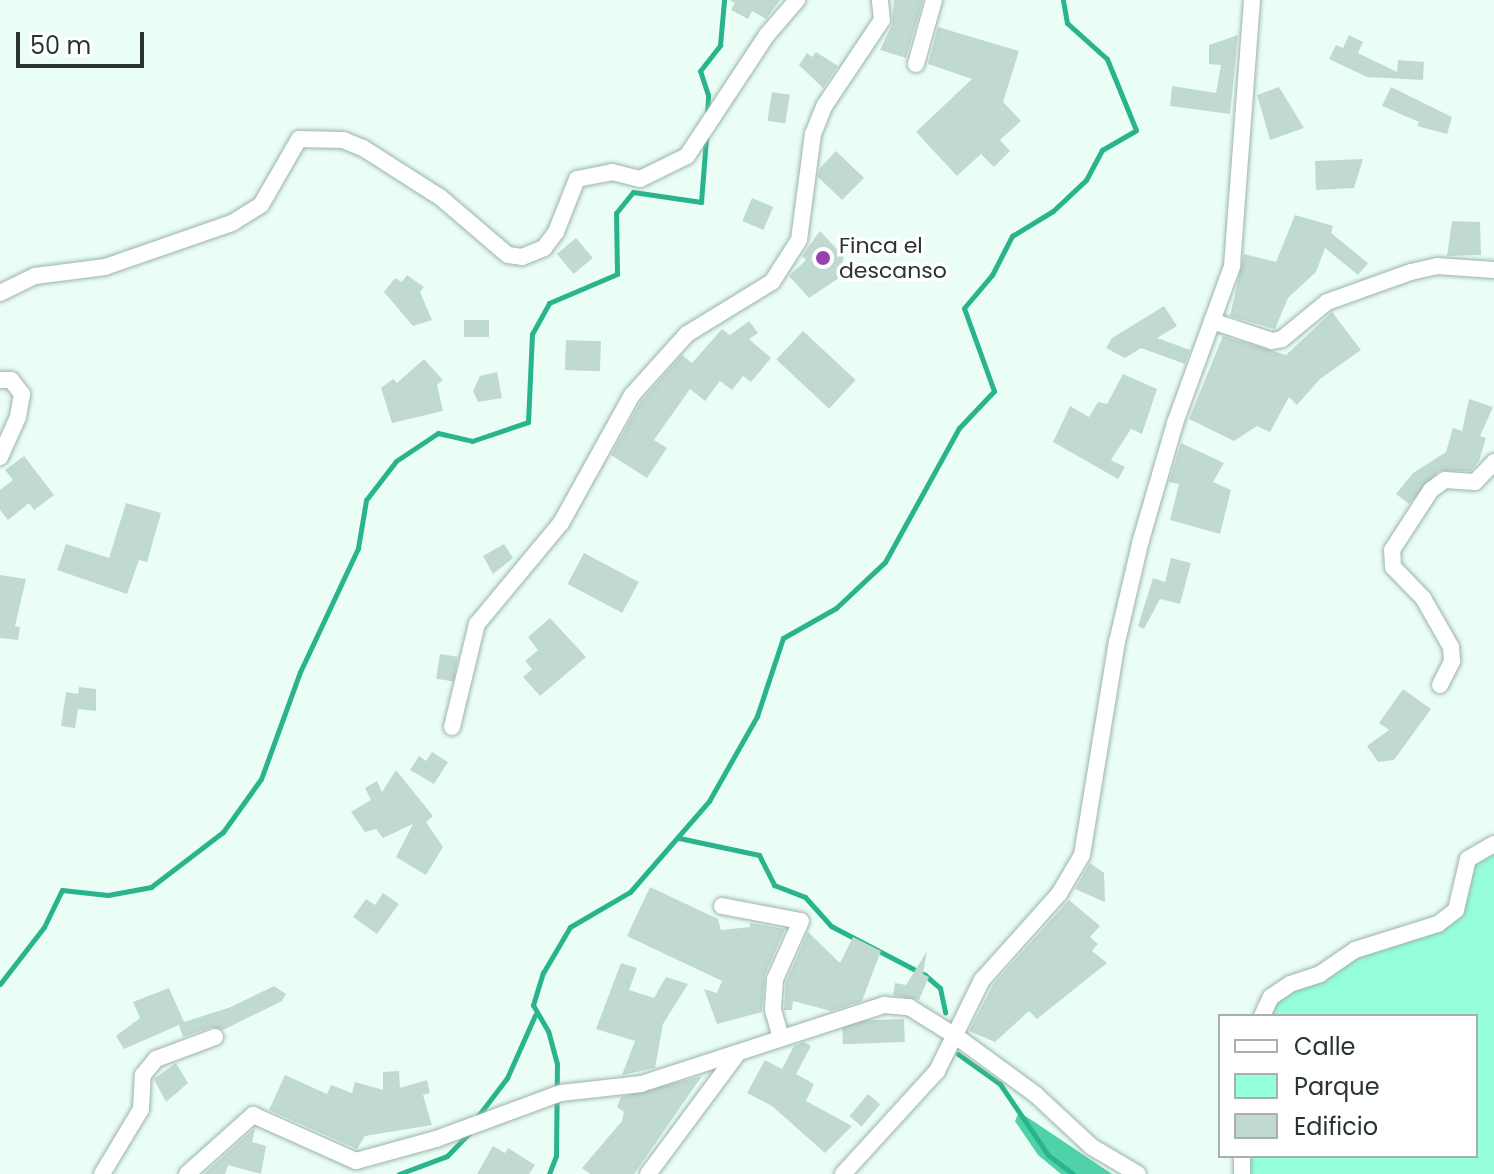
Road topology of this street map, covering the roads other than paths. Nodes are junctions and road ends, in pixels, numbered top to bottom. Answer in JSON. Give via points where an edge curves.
{"nodes":[{"id":1,"x":797,"y":0,"type":"edge"},
{"id":2,"x":880,"y":0,"type":"edge"},
{"id":3,"x":934,"y":0,"type":"edge"},
{"id":4,"x":1252,"y":0,"type":"edge"},
{"id":5,"x":916,"y":64,"type":"dead end"},
{"id":6,"x":1494,"y":270,"type":"edge"},
{"id":7,"x":1,"y":293,"type":"edge"},
{"id":8,"x":1212,"y":321,"type":"junction"},
{"id":9,"x":0,"y":380,"type":"edge"},
{"id":10,"x":0,"y":457,"type":"edge"},
{"id":11,"x":1494,"y":462,"type":"edge"},
{"id":12,"x":1440,"y":685,"type":"dead end"},
{"id":13,"x":452,"y":727,"type":"dead end"},
{"id":14,"x":1494,"y":844,"type":"edge"},
{"id":15,"x":722,"y":906,"type":"dead end"},
{"id":16,"x":1263,"y":1014,"type":"edge"},
{"id":17,"x":215,"y":1037,"type":"dead end"},
{"id":18,"x":957,"y":1037,"type":"junction"},
{"id":19,"x":781,"y":1038,"type":"junction"},
{"id":20,"x":737,"y":1054,"type":"junction"},
{"id":21,"x":102,"y":1174,"type":"edge"},
{"id":22,"x":187,"y":1174,"type":"edge"},
{"id":23,"x":648,"y":1174,"type":"edge"},
{"id":24,"x":843,"y":1174,"type":"edge"},
{"id":25,"x":1138,"y":1174,"type":"edge"}],
"edges":[{"from":1,"to":7,"type":"street","via":[[766,36],[687,156],[640,179],[612,172],[577,179],[556,232],[544,248],[522,257],[508,255],[440,197],[363,148],[343,140],[299,139],[261,205],[232,223],[105,267],[35,276]]},
{"from":2,"to":13,"type":"street","via":[[882,20],[825,105],[813,134],[799,240],[772,282],[687,334],[632,395],[561,523],[477,624]]},
{"from":3,"to":5,"type":"street"},
{"from":4,"to":8,"type":"street","via":[[1232,266]]},
{"from":6,"to":8,"type":"street","via":[[1437,266],[1397,276],[1327,302],[1282,339]]},
{"from":8,"to":18,"type":"street","via":[[1175,423],[1138,554],[1117,642],[1082,855],[1059,894],[982,980]]},
{"from":9,"to":10,"type":"street","via":[[11,380],[22,394]]},
{"from":11,"to":12,"type":"street","via":[[1475,482],[1445,480],[1431,490],[1392,550],[1393,567],[1423,598],[1451,647],[1452,661]]},
{"from":14,"to":16,"type":"street","via":[[1468,859],[1456,910],[1438,924],[1355,950],[1271,997]]},
{"from":15,"to":19,"type":"street","via":[[801,921],[775,979],[773,1010]]},
{"from":17,"to":21,"type":"street","via":[[156,1059],[143,1075],[141,1109]]},
{"from":18,"to":19,"type":"street","via":[[909,1007],[884,1005]]},
{"from":18,"to":24,"type":"street","via":[[937,1071]]},
{"from":18,"to":25,"type":"street","via":[[1035,1094],[1092,1147]]},
{"from":19,"to":20,"type":"street"},
{"from":20,"to":22,"type":"street","via":[[641,1084],[558,1094],[436,1139],[356,1161],[253,1115]]},
{"from":20,"to":23,"type":"street"}]}
